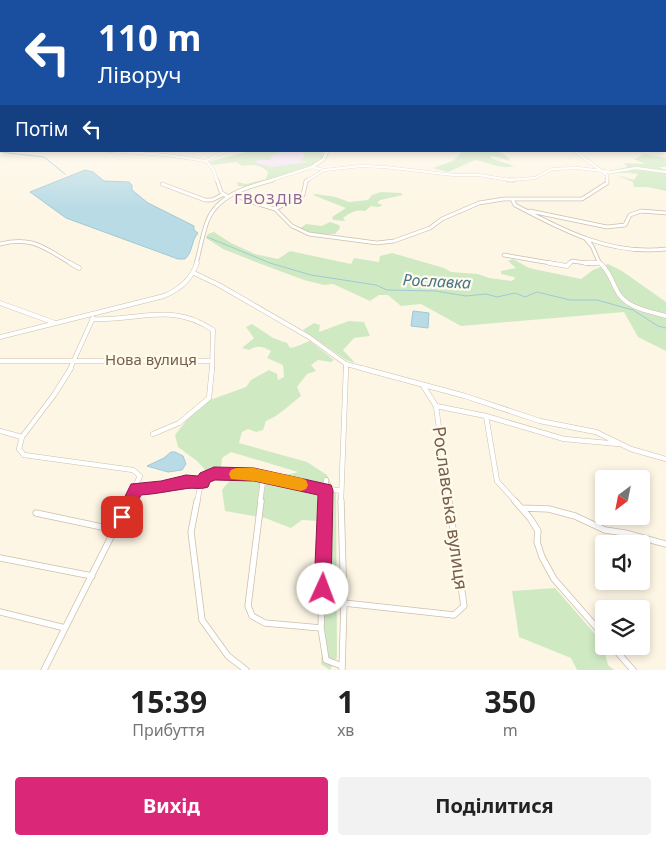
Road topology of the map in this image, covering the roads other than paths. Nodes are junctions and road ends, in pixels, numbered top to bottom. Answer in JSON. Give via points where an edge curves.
{"nodes":[{"id":1,"x":124,"y":152,"type":"edge"},
{"id":2,"x":223,"y":152,"type":"edge"},
{"id":3,"x":327,"y":152,"type":"edge"},
{"id":4,"x":576,"y":152,"type":"edge"},
{"id":5,"x":206,"y":162,"type":"junction"},
{"id":6,"x":312,"y":167,"type":"junction"},
{"id":7,"x":324,"y":170,"type":"junction"},
{"id":8,"x":603,"y":171,"type":"junction"},
{"id":9,"x":666,"y":172,"type":"edge"},
{"id":10,"x":162,"y":184,"type":"dead end"},
{"id":11,"x":233,"y":194,"type":"junction"},
{"id":12,"x":226,"y":195,"type":"junction"},
{"id":13,"x":512,"y":200,"type":"junction"},
{"id":14,"x":275,"y":208,"type":"junction"},
{"id":15,"x":522,"y":209,"type":"junction"},
{"id":16,"x":666,"y":213,"type":"edge"},
{"id":17,"x":583,"y":237,"type":"junction"},
{"id":18,"x":0,"y":244,"type":"edge"},
{"id":19,"x":666,"y":249,"type":"edge"},
{"id":20,"x":504,"y":255,"type":"dead end"},
{"id":21,"x":600,"y":262,"type":"junction"},
{"id":22,"x":79,"y":268,"type":"dead end"},
{"id":23,"x":194,"y":272,"type":"junction"},
{"id":24,"x":0,"y":303,"type":"edge"},
{"id":25,"x":94,"y":314,"type":"junction"},
{"id":26,"x":666,"y":316,"type":"edge"},
{"id":27,"x":92,"y":319,"type":"junction"},
{"id":28,"x":55,"y":323,"type":"junction"},
{"id":29,"x":0,"y":337,"type":"edge"},
{"id":30,"x":211,"y":360,"type":"junction"},
{"id":31,"x":0,"y":361,"type":"edge"},
{"id":32,"x":76,"y":361,"type":"junction"},
{"id":33,"x":346,"y":364,"type":"junction"},
{"id":34,"x":424,"y":387,"type":"junction"},
{"id":35,"x":436,"y":406,"type":"junction"},
{"id":36,"x":486,"y":416,"type":"junction"},
{"id":37,"x":0,"y":431,"type":"edge"},
{"id":38,"x":153,"y":434,"type":"dead end"},
{"id":39,"x":22,"y":437,"type":"junction"},
{"id":40,"x":622,"y":444,"type":"junction"},
{"id":41,"x":666,"y":459,"type":"edge"},
{"id":42,"x":260,"y":476,"type":"junction"},
{"id":43,"x":326,"y":480,"type":"dead end"},
{"id":44,"x":202,"y":483,"type":"junction"},
{"id":45,"x":136,"y":489,"type":"junction"},
{"id":46,"x":326,"y":490,"type":"junction"},
{"id":47,"x":341,"y":492,"type":"junction"},
{"id":48,"x":522,"y":508,"type":"junction"},
{"id":49,"x":36,"y":513,"type":"dead end"},
{"id":50,"x":116,"y":530,"type":"junction"},
{"id":51,"x":666,"y":544,"type":"edge"},
{"id":52,"x":0,"y":558,"type":"edge"},
{"id":53,"x":92,"y":576,"type":"junction"},
{"id":54,"x":344,"y":603,"type":"junction"},
{"id":55,"x":0,"y":612,"type":"edge"},
{"id":56,"x":595,"y":626,"type":"edge"},
{"id":57,"x":65,"y":628,"type":"junction"},
{"id":58,"x":321,"y":628,"type":"junction"},
{"id":59,"x":620,"y":655,"type":"edge"},
{"id":60,"x":342,"y":668,"type":"edge"},
{"id":61,"x":44,"y":670,"type":"edge"},
{"id":62,"x":246,"y":670,"type":"edge"},
{"id":63,"x":633,"y":670,"type":"edge"}],
"edges":[{"from":1,"to":5,"type":"street"},
{"from":2,"to":5,"type":"street"},
{"from":3,"to":6,"type":"street","via":[[324,159]]},
{"from":4,"to":8,"type":"street"},
{"from":5,"to":12,"type":"street"},
{"from":6,"to":7,"type":"street"},
{"from":6,"to":11,"type":"street"},
{"from":7,"to":8,"type":"street","via":[[385,167],[421,173],[480,174],[510,180],[535,178],[552,169]]},
{"from":7,"to":14,"type":"street","via":[[306,181],[303,195]]},
{"from":8,"to":9,"type":"street","via":[[636,168]]},
{"from":8,"to":13,"type":"street","via":[[607,175],[607,183],[582,199]]},
{"from":10,"to":12,"type":"street","via":[[205,200]]},
{"from":11,"to":12,"type":"street"},
{"from":11,"to":14,"type":"street"},
{"from":12,"to":23,"type":"street","via":[[206,221]]},
{"from":13,"to":14,"type":"street","via":[[479,203],[442,219],[430,228],[377,243],[309,234],[292,226]]},
{"from":13,"to":15,"type":"street"},
{"from":15,"to":16,"type":"street","via":[[607,227],[625,225],[630,215],[641,211]]},
{"from":15,"to":17,"type":"street"},
{"from":17,"to":19,"type":"street","via":[[630,249]]},
{"from":17,"to":21,"type":"street"},
{"from":18,"to":22,"type":"street","via":[[30,241]]},
{"from":20,"to":21,"type":"street","via":[[567,266],[572,261]]},
{"from":21,"to":26,"type":"street","via":[[612,275],[615,288],[622,297],[632,305]]},
{"from":23,"to":25,"type":"street","via":[[183,285],[164,296]]},
{"from":23,"to":33,"type":"street","name":"Рославська вулиця","via":[[309,337]]},
{"from":24,"to":28,"type":"street"},
{"from":25,"to":27,"type":"street","name":"Нова вулиця"},
{"from":25,"to":28,"type":"street"},
{"from":27,"to":30,"type":"street","via":[[162,314],[178,315],[206,324],[213,330]]},
{"from":27,"to":32,"type":"street","name":"Нова вулиця"},
{"from":28,"to":29,"type":"street"},
{"from":30,"to":32,"type":"street","name":"Нова вулиця"},
{"from":30,"to":38,"type":"street","name":"Нова вулиця","via":[[209,398],[179,422]]},
{"from":31,"to":32,"type":"street","name":"Нова вулиця"},
{"from":32,"to":39,"type":"street","name":"Нова вулиця"},
{"from":33,"to":34,"type":"street","name":"Рославська вулиця"},
{"from":33,"to":47,"type":"street"},
{"from":34,"to":35,"type":"street","name":"Рославська вулиця"},
{"from":34,"to":40,"type":"street","name":"Рославська вулиця","via":[[465,396],[540,421],[596,432]]},
{"from":35,"to":36,"type":"street","name":"Рославська вулиця"},
{"from":35,"to":54,"type":"street","name":"Рославська вулиця","via":[[464,606],[454,615]]},
{"from":36,"to":40,"type":"street","name":"Рославська вулиця","via":[[564,439]]},
{"from":36,"to":48,"type":"street","via":[[497,481]]},
{"from":37,"to":39,"type":"street"},
{"from":39,"to":45,"type":"street","via":[[19,449],[24,455],[133,470],[140,476]]},
{"from":40,"to":41,"type":"street","name":"Рославська вулиця"},
{"from":42,"to":44,"type":"street","via":[[214,474]]},
{"from":42,"to":46,"type":"street"},
{"from":42,"to":58,"type":"street","via":[[263,481],[248,606],[252,616],[265,624]]},
{"from":43,"to":46,"type":"street"},
{"from":44,"to":45,"type":"street"},
{"from":44,"to":62,"type":"street","via":[[191,532],[202,620],[228,656]]},
{"from":45,"to":50,"type":"street"},
{"from":46,"to":47,"type":"street"},
{"from":46,"to":58,"type":"street"},
{"from":47,"to":54,"type":"street"},
{"from":48,"to":51,"type":"street","via":[[549,509],[575,516],[605,530]]},
{"from":48,"to":56,"type":"street","via":[[538,530],[537,542],[554,579]]},
{"from":49,"to":50,"type":"street"},
{"from":50,"to":53,"type":"street"},
{"from":52,"to":53,"type":"street"},
{"from":53,"to":57,"type":"street"},
{"from":54,"to":60,"type":"street"},
{"from":55,"to":57,"type":"street"},
{"from":57,"to":61,"type":"street"},
{"from":58,"to":60,"type":"street","via":[[326,660]]},
{"from":59,"to":63,"type":"street"}]}
